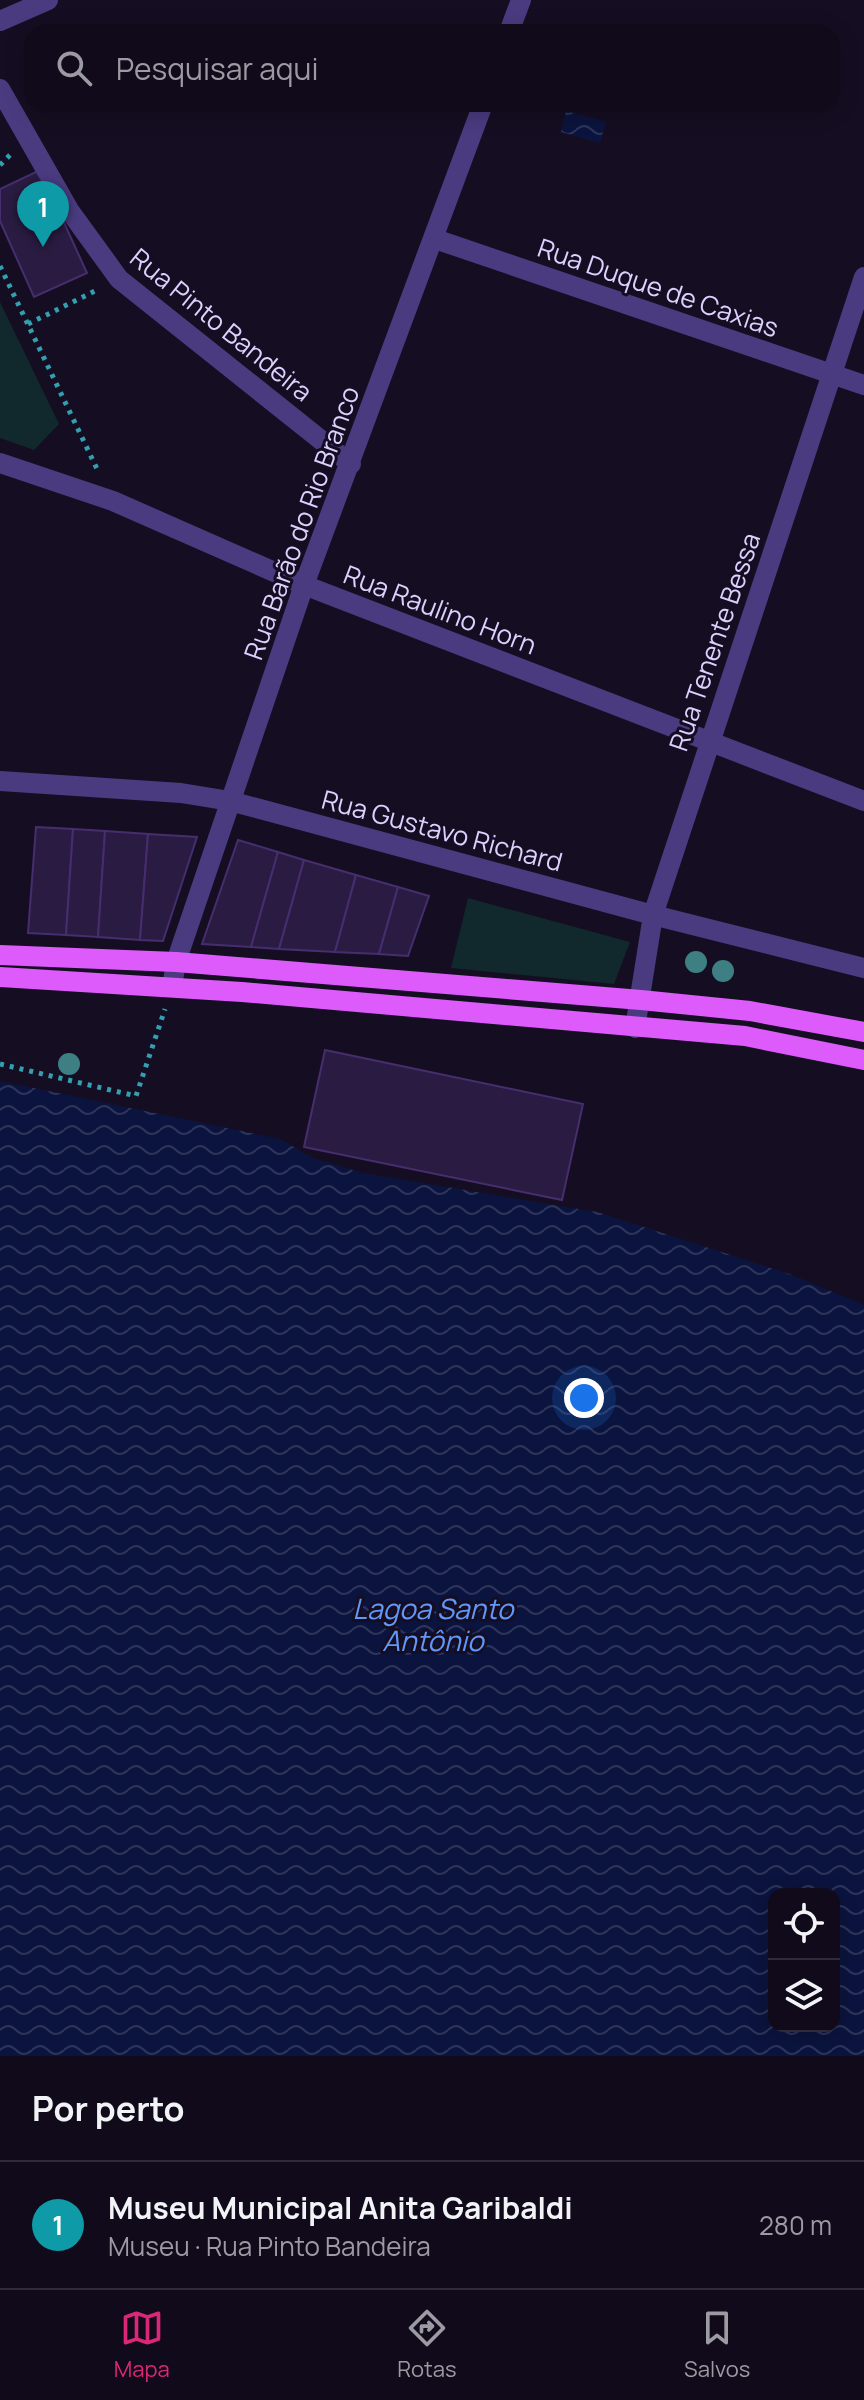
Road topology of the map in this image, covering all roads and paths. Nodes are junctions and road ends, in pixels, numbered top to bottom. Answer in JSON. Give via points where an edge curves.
{"nodes":[{"id":1,"x":48,"y":0,"type":"edge"},
{"id":2,"x":521,"y":0,"type":"edge"},
{"id":3,"x":0,"y":21,"type":"edge"},
{"id":4,"x":512,"y":24,"type":"edge"},
{"id":5,"x":0,"y":89,"type":"edge"},
{"id":6,"x":480,"y":112,"type":"edge"},
{"id":7,"x":435,"y":239,"type":"junction"},
{"id":8,"x":0,"y":266,"type":"edge"},
{"id":9,"x":864,"y":277,"type":"edge"},
{"id":10,"x":119,"y":279,"type":"junction"},
{"id":11,"x":28,"y":324,"type":"junction"},
{"id":12,"x":832,"y":376,"type":"junction"},
{"id":13,"x":864,"y":385,"type":"edge"},
{"id":14,"x":0,"y":463,"type":"edge"},
{"id":15,"x":351,"y":464,"type":"junction"},
{"id":16,"x":113,"y":501,"type":"junction"},
{"id":17,"x":304,"y":585,"type":"junction"},
{"id":18,"x":708,"y":743,"type":"junction"},
{"id":19,"x":0,"y":781,"type":"edge"},
{"id":20,"x":230,"y":801,"type":"junction"},
{"id":21,"x":864,"y":801,"type":"edge"},
{"id":22,"x":653,"y":915,"type":"junction"},
{"id":23,"x":0,"y":955,"type":"edge"},
{"id":24,"x":176,"y":962,"type":"junction"},
{"id":25,"x":864,"y":968,"type":"edge"},
{"id":26,"x":0,"y":977,"type":"edge"},
{"id":27,"x":444,"y":985,"type":"junction"},
{"id":28,"x":172,"y":987,"type":"junction"},
{"id":29,"x":641,"y":1000,"type":"junction"},
{"id":30,"x":443,"y":1009,"type":"junction"},
{"id":31,"x":635,"y":1028,"type":"junction"},
{"id":32,"x":864,"y":1032,"type":"edge"},
{"id":33,"x":864,"y":1060,"type":"edge"},
{"id":34,"x":0,"y":1064,"type":"edge"}],
"edges":[{"from":1,"to":3,"type":"street"},
{"from":2,"to":4,"type":"street"},
{"from":5,"to":10,"type":"street","name":"Rua Pinto Bandeira","via":[[69,210]]},
{"from":6,"to":7,"type":"street","name":"Rua Barão do Rio Branco"},
{"from":7,"to":12,"type":"street","name":"Rua Duque de Caxias"},
{"from":7,"to":15,"type":"street","name":"Rua Barão do Rio Branco"},
{"from":8,"to":11,"type":"path"},
{"from":9,"to":12,"type":"street","name":"Rua Tenente Bessa"},
{"from":10,"to":11,"type":"path"},
{"from":10,"to":15,"type":"street","name":"Rua Pinto Bandeira"},
{"from":11,"to":16,"type":"path"},
{"from":12,"to":13,"type":"street","name":"Rua Duque de Caxias"},
{"from":12,"to":18,"type":"street","name":"Rua Tenente Bessa"},
{"from":14,"to":16,"type":"street","name":"Rua Raulino Horn"},
{"from":15,"to":17,"type":"street","name":"Rua Barão do Rio Branco"},
{"from":16,"to":17,"type":"street","name":"Rua Raulino Horn"},
{"from":17,"to":18,"type":"street","name":"Rua Raulino Horn"},
{"from":17,"to":20,"type":"street","name":"Rua Barão do Rio Branco"},
{"from":18,"to":21,"type":"street","name":"Rua Raulino Horn"},
{"from":18,"to":22,"type":"street","name":"Rua Tenente Bessa"},
{"from":19,"to":20,"type":"street","name":"Rua Gustavo Richard"},
{"from":20,"to":22,"type":"street","name":"Rua Gustavo Richard"},
{"from":20,"to":24,"type":"street","name":"Rua Barão do Rio Branco"},
{"from":22,"to":25,"type":"street","name":"Rua Gustavo Richard"},
{"from":22,"to":29,"type":"street","name":"Rua Tenente Bessa"},
{"from":23,"to":24,"type":"main road"},
{"from":24,"to":27,"type":"main road"},
{"from":24,"to":28,"type":"street","name":"Rua Barão do Rio Branco"},
{"from":26,"to":28,"type":"main road"},
{"from":27,"to":29,"type":"main road"},
{"from":27,"to":30,"type":"main road"},
{"from":28,"to":30,"type":"main road"},
{"from":28,"to":34,"type":"path","via":[[136,1096]]},
{"from":29,"to":31,"type":"street","name":"Rua Tenente Bessa"},
{"from":29,"to":32,"type":"main road","via":[[750,1011]]},
{"from":30,"to":31,"type":"main road"},
{"from":31,"to":33,"type":"main road","via":[[745,1036]]}]}
